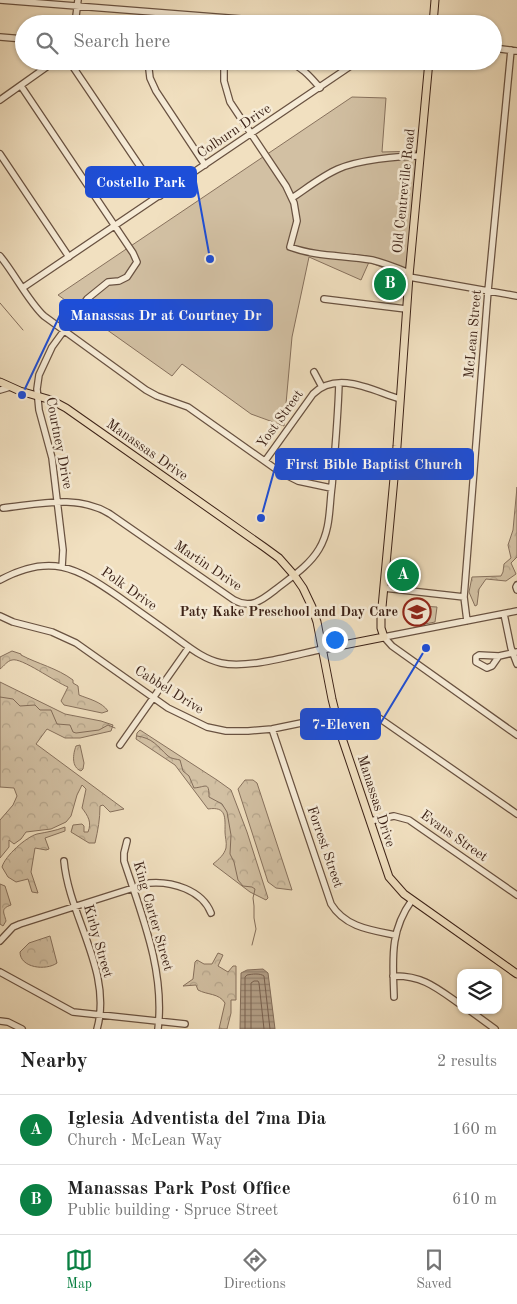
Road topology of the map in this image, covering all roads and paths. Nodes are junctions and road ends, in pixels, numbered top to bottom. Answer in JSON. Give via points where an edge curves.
{"nodes":[{"id":1,"x":0,"y":0,"type":"edge"},
{"id":2,"x":435,"y":0,"type":"edge"},
{"id":3,"x":78,"y":3,"type":"edge"},
{"id":4,"x":200,"y":15,"type":"edge"},
{"id":5,"x":434,"y":15,"type":"edge"},
{"id":6,"x":0,"y":36,"type":"edge"},
{"id":7,"x":15,"y":38,"type":"edge"},
{"id":8,"x":514,"y":50,"type":"edge"},
{"id":9,"x":43,"y":70,"type":"edge"},
{"id":10,"x":75,"y":70,"type":"edge"},
{"id":11,"x":149,"y":70,"type":"edge"},
{"id":12,"x":224,"y":70,"type":"edge"},
{"id":13,"x":304,"y":70,"type":"edge"},
{"id":14,"x":345,"y":70,"type":"edge"},
{"id":15,"x":428,"y":70,"type":"edge"},
{"id":16,"x":21,"y":86,"type":"junction"},
{"id":17,"x":320,"y":88,"type":"junction"},
{"id":18,"x":0,"y":100,"type":"edge"},
{"id":19,"x":251,"y":134,"type":"junction"},
{"id":20,"x":0,"y":154,"type":"edge"},
{"id":21,"x":420,"y":156,"type":"junction"},
{"id":22,"x":205,"y":165,"type":"junction"},
{"id":23,"x":160,"y":196,"type":"junction"},
{"id":24,"x":292,"y":198,"type":"junction"},
{"id":25,"x":115,"y":226,"type":"junction"},
{"id":26,"x":0,"y":256,"type":"edge"},
{"id":27,"x":69,"y":257,"type":"junction"},
{"id":28,"x":409,"y":275,"type":"junction"},
{"id":29,"x":24,"y":287,"type":"junction"},
{"id":30,"x":488,"y":291,"type":"junction"},
{"id":31,"x":517,"y":296,"type":"edge"},
{"id":32,"x":324,"y":299,"type":"dead end"},
{"id":33,"x":406,"y":309,"type":"junction"},
{"id":34,"x":64,"y":330,"type":"junction"},
{"id":35,"x":314,"y":372,"type":"dead end"},
{"id":36,"x":0,"y":382,"type":"edge"},
{"id":37,"x":339,"y":382,"type":"junction"},
{"id":38,"x":10,"y":387,"type":"junction"},
{"id":39,"x":322,"y":387,"type":"junction"},
{"id":40,"x":0,"y":390,"type":"edge"},
{"id":41,"x":38,"y":395,"type":"junction"},
{"id":42,"x":400,"y":399,"type":"junction"},
{"id":43,"x":265,"y":461,"type":"junction"},
{"id":44,"x":331,"y":488,"type":"junction"},
{"id":45,"x":58,"y":502,"type":"junction"},
{"id":46,"x":3,"y":508,"type":"dead end"},
{"id":47,"x":62,"y":566,"type":"junction"},
{"id":48,"x":294,"y":575,"type":"junction"},
{"id":49,"x":0,"y":580,"type":"edge"},
{"id":50,"x":517,"y":585,"type":"edge"},
{"id":51,"x":384,"y":588,"type":"junction"},
{"id":52,"x":517,"y":590,"type":"edge"},
{"id":53,"x":464,"y":597,"type":"junction"},
{"id":54,"x":517,"y":611,"type":"edge"},
{"id":55,"x":504,"y":614,"type":"junction"},
{"id":56,"x":0,"y":616,"type":"edge"},
{"id":57,"x":467,"y":621,"type":"junction"},
{"id":58,"x":384,"y":637,"type":"junction"},
{"id":59,"x":189,"y":647,"type":"junction"},
{"id":60,"x":323,"y":649,"type":"junction"},
{"id":61,"x":514,"y":652,"type":"edge"},
{"id":62,"x":499,"y":656,"type":"dead end"},
{"id":63,"x":517,"y":664,"type":"edge"},
{"id":64,"x":154,"y":697,"type":"junction"},
{"id":65,"x":336,"y":715,"type":"junction"},
{"id":66,"x":272,"y":728,"type":"junction"},
{"id":67,"x":517,"y":735,"type":"edge"},
{"id":68,"x":120,"y":745,"type":"dead end"},
{"id":69,"x":517,"y":814,"type":"edge"},
{"id":70,"x":370,"y":821,"type":"junction"},
{"id":71,"x":127,"y":841,"type":"dead end"},
{"id":72,"x":64,"y":861,"type":"dead end"},
{"id":73,"x":133,"y":888,"type":"junction"},
{"id":74,"x":517,"y":895,"type":"edge"},
{"id":75,"x":412,"y":900,"type":"junction"},
{"id":76,"x":75,"y":907,"type":"junction"},
{"id":77,"x":211,"y":913,"type":"dead end"},
{"id":78,"x":395,"y":935,"type":"junction"},
{"id":79,"x":0,"y":941,"type":"edge"},
{"id":80,"x":0,"y":972,"type":"edge"},
{"id":81,"x":517,"y":974,"type":"edge"},
{"id":82,"x":393,"y":976,"type":"junction"},
{"id":83,"x":394,"y":997,"type":"dead end"},
{"id":84,"x":457,"y":1002,"type":"edge"},
{"id":85,"x":474,"y":1014,"type":"edge"},
{"id":86,"x":99,"y":1015,"type":"junction"},
{"id":87,"x":0,"y":1021,"type":"edge"},
{"id":88,"x":158,"y":1021,"type":"junction"},
{"id":89,"x":185,"y":1024,"type":"dead end"},
{"id":90,"x":22,"y":1029,"type":"edge"},
{"id":91,"x":97,"y":1029,"type":"edge"},
{"id":92,"x":158,"y":1029,"type":"edge"},
{"id":93,"x":495,"y":1029,"type":"edge"}],
"edges":[{"from":1,"to":3,"type":"street"},
{"from":2,"to":5,"type":"main road"},
{"from":3,"to":4,"type":"street"},
{"from":6,"to":7,"type":"street"},
{"from":8,"to":30,"type":"street","name":"McLean Street"},
{"from":9,"to":16,"type":"street"},
{"from":10,"to":23,"type":"street"},
{"from":11,"to":22,"type":"street","via":[[156,91]]},
{"from":12,"to":19,"type":"street","via":[[228,96]]},
{"from":13,"to":17,"type":"street"},
{"from":14,"to":17,"type":"street","name":"Colburn Drive"},
{"from":15,"to":21,"type":"main road","name":"Old Centreville Road"},
{"from":16,"to":18,"type":"street"},
{"from":16,"to":25,"type":"street"},
{"from":17,"to":19,"type":"street","name":"Colburn Drive"},
{"from":19,"to":22,"type":"street","name":"Colburn Drive"},
{"from":19,"to":24,"type":"street"},
{"from":20,"to":27,"type":"street"},
{"from":21,"to":24,"type":"street","via":[[346,166]]},
{"from":21,"to":28,"type":"main road","name":"Old Centreville Road"},
{"from":22,"to":23,"type":"street","name":"Colburn Drive"},
{"from":23,"to":25,"type":"street","name":"Colburn Drive"},
{"from":24,"to":28,"type":"street","via":[[297,221],[290,247],[328,256],[373,261]]},
{"from":25,"to":27,"type":"street","name":"Colburn Drive"},
{"from":25,"to":34,"type":"street","name":"Courtney Drive","via":[[136,257],[136,264],[126,277],[108,282],[86,299]]},
{"from":26,"to":29,"type":"street"},
{"from":27,"to":29,"type":"street","name":"Colburn Drive"},
{"from":28,"to":30,"type":"street"},
{"from":28,"to":33,"type":"main road","name":"Old Centreville Road"},
{"from":29,"to":34,"type":"street","via":[[41,313]]},
{"from":30,"to":31,"type":"street"},
{"from":30,"to":53,"type":"street","name":"McLean Street"},
{"from":32,"to":33,"type":"street"},
{"from":33,"to":42,"type":"main road","name":"Old Centreville Road"},
{"from":34,"to":41,"type":"street","name":"Courtney Drive","via":[[42,368]]},
{"from":34,"to":43,"type":"street","via":[[146,390],[188,407]]},
{"from":35,"to":39,"type":"street"},
{"from":36,"to":38,"type":"main road","name":"Manassas Drive"},
{"from":37,"to":39,"type":"street","name":"Yost Street"},
{"from":37,"to":42,"type":"street","name":"Yost Street"},
{"from":37,"to":44,"type":"street","name":"Martin Drive"},
{"from":38,"to":40,"type":"street"},
{"from":38,"to":41,"type":"main road","name":"Manassas Drive"},
{"from":39,"to":43,"type":"street","name":"Yost Street","via":[[313,394]]},
{"from":41,"to":45,"type":"street","name":"Courtney Drive"},
{"from":41,"to":48,"type":"main road","name":"Manassas Drive","via":[[74,414],[264,547]]},
{"from":42,"to":51,"type":"main road","name":"Old Centreville Road"},
{"from":43,"to":44,"type":"street","via":[[298,481]]},
{"from":44,"to":48,"type":"street","name":"Martin Drive","via":[[324,539],[312,558]]},
{"from":45,"to":46,"type":"street","name":"Martin Drive"},
{"from":45,"to":47,"type":"street","name":"Courtney Drive"},
{"from":45,"to":48,"type":"street","name":"Martin Drive","via":[[81,502],[99,507],[243,604],[261,600]]},
{"from":47,"to":49,"type":"street","name":"Polk Drive","via":[[30,568]]},
{"from":47,"to":59,"type":"street","name":"Polk Drive","via":[[95,580]]},
{"from":48,"to":60,"type":"main road","name":"Manassas Drive","via":[[312,606]]},
{"from":50,"to":52,"type":"street"},
{"from":51,"to":53,"type":"street"},
{"from":51,"to":58,"type":"main road","name":"Old Centreville Road","via":[[381,624]]},
{"from":53,"to":57,"type":"street","name":"McLean Street"},
{"from":54,"to":55,"type":"street"},
{"from":55,"to":57,"type":"street"},
{"from":55,"to":61,"type":"street"},
{"from":56,"to":64,"type":"street","name":"Cabbel Drive","via":[[76,643]]},
{"from":57,"to":58,"type":"street"},
{"from":58,"to":60,"type":"main road","name":"Polk Drive"},
{"from":58,"to":67,"type":"street"},
{"from":59,"to":60,"type":"street","name":"Polk Drive","via":[[212,660],[233,664]]},
{"from":59,"to":64,"type":"street"},
{"from":60,"to":65,"type":"main road","name":"Manassas Drive"},
{"from":61,"to":62,"type":"street"},
{"from":61,"to":63,"type":"street"},
{"from":64,"to":66,"type":"street","name":"Cabbel Drive","via":[[207,727],[239,732]]},
{"from":64,"to":68,"type":"street"},
{"from":65,"to":66,"type":"street","name":"Cabbel Drive"},
{"from":65,"to":69,"type":"street","name":"Cabbel Drive","via":[[364,714],[386,721]]},
{"from":65,"to":70,"type":"main road","name":"Manassas Drive"},
{"from":66,"to":78,"type":"street","name":"Forrest Street","via":[[331,904],[339,915],[354,925]]},
{"from":70,"to":74,"type":"street","name":"Evans Street","via":[[394,816],[408,820]]},
{"from":70,"to":75,"type":"main road","name":"Manassas Drive","via":[[389,877]]},
{"from":71,"to":73,"type":"street","name":"King Carter Street","via":[[124,858]]},
{"from":72,"to":76,"type":"street","name":"Kirby Street"},
{"from":73,"to":76,"type":"street"},
{"from":73,"to":77,"type":"street","via":[[157,883],[177,886],[204,902]]},
{"from":73,"to":88,"type":"street","name":"King Carter Street","via":[[157,970],[160,994]]},
{"from":75,"to":78,"type":"street"},
{"from":75,"to":81,"type":"main road","name":"Manassas Drive"},
{"from":76,"to":79,"type":"street","via":[[13,927]]},
{"from":76,"to":86,"type":"street","name":"Kirby Street","via":[[95,970]]},
{"from":78,"to":82,"type":"street"},
{"from":80,"to":86,"type":"street","via":[[69,1010]]},
{"from":82,"to":83,"type":"street"},
{"from":82,"to":84,"type":"street","via":[[428,982]]},
{"from":85,"to":93,"type":"street"},
{"from":86,"to":88,"type":"street"},
{"from":86,"to":91,"type":"street","name":"Kirby Street"},
{"from":87,"to":90,"type":"street"},
{"from":88,"to":89,"type":"street"},
{"from":88,"to":92,"type":"street","name":"King Carter Street"}]}
